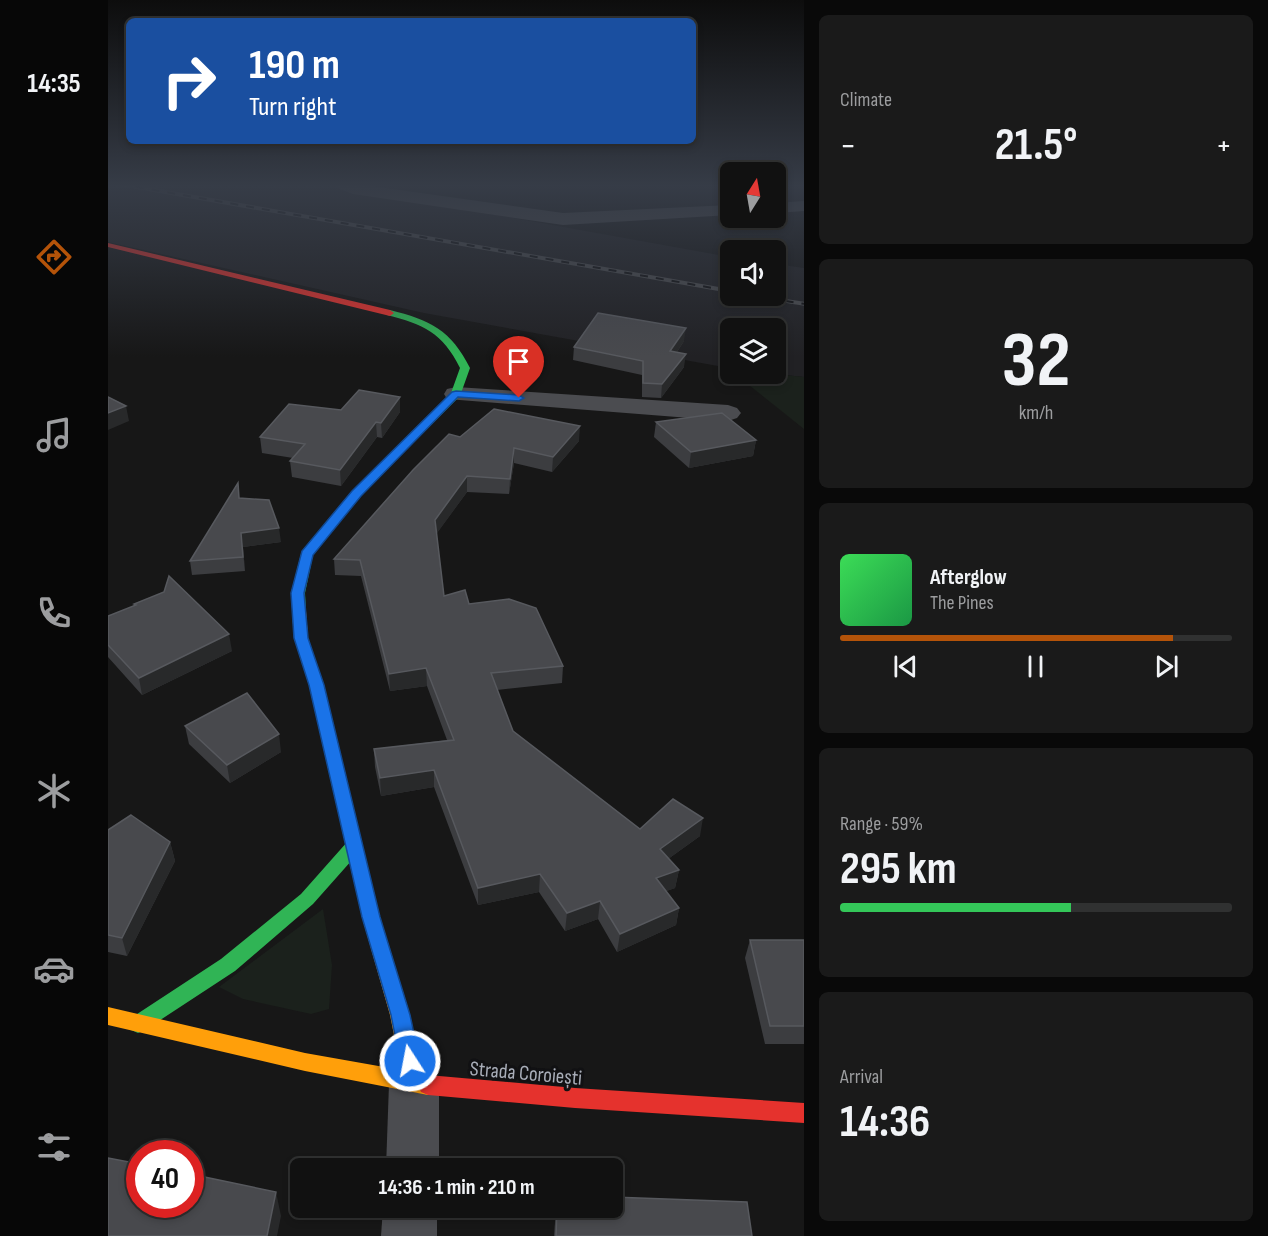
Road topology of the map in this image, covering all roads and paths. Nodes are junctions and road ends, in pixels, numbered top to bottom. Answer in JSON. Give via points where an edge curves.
{"nodes":[{"id":1,"x":108,"y":244,"type":"edge"},
{"id":2,"x":456,"y":394,"type":"junction"},
{"id":3,"x":728,"y":413,"type":"dead end"},
{"id":4,"x":354,"y":846,"type":"junction"},
{"id":5,"x":108,"y":1016,"type":"edge"},
{"id":6,"x":138,"y":1024,"type":"junction"},
{"id":7,"x":414,"y":1084,"type":"junction"},
{"id":8,"x":804,"y":1113,"type":"edge"},
{"id":9,"x":412,"y":1158,"type":"edge"},
{"id":10,"x":410,"y":1218,"type":"edge"},
{"id":11,"x":409,"y":1236,"type":"edge"}],
"edges":[{"from":1,"to":2,"type":"street","via":[[419,320],[445,334],[458,348],[465,368]]},
{"from":2,"to":3,"type":"street"},
{"from":2,"to":4,"type":"street","via":[[356,494],[307,554],[298,593],[301,638]]},
{"from":4,"to":6,"type":"street","via":[[307,899],[228,965]]},
{"from":4,"to":7,"type":"street","via":[[400,1015]]},
{"from":5,"to":6,"type":"street","name":"Strada Coroiești"},
{"from":6,"to":7,"type":"street","name":"Strada Coroiești"},
{"from":7,"to":8,"type":"street","name":"Strada Coroiești"},
{"from":7,"to":9,"type":"street"},
{"from":10,"to":11,"type":"street"}]}
